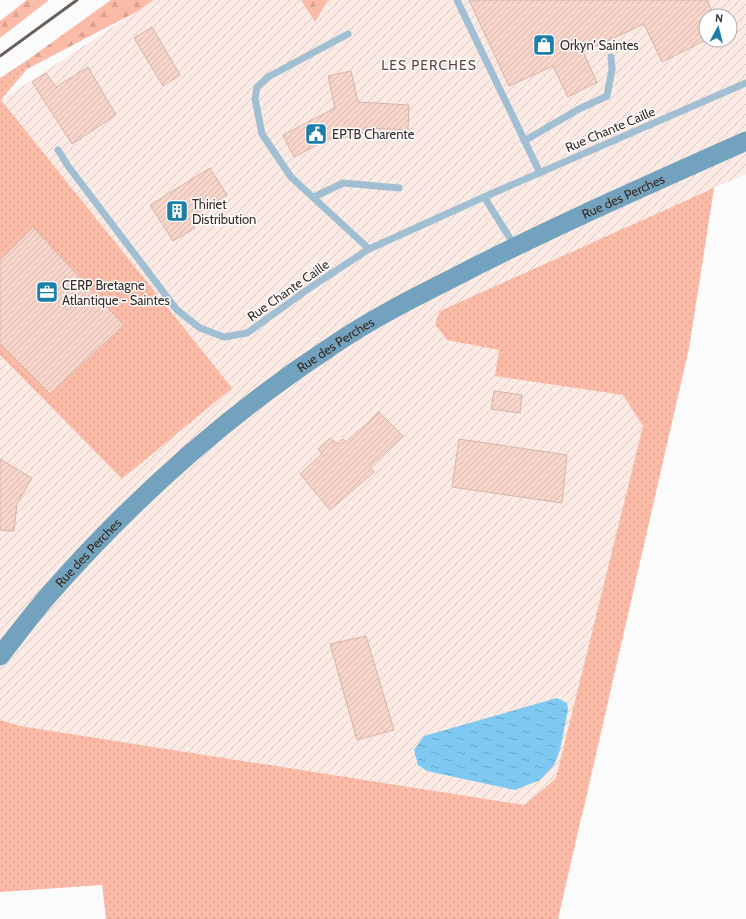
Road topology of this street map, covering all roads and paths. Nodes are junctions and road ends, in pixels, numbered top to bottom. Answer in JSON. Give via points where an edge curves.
{"nodes":[{"id":1,"x":458,"y":0,"type":"edge"},
{"id":2,"x":348,"y":34,"type":"dead end"},
{"id":3,"x":611,"y":57,"type":"dead end"},
{"id":4,"x":746,"y":83,"type":"edge"},
{"id":5,"x":524,"y":141,"type":"junction"},
{"id":6,"x":746,"y":141,"type":"edge"},
{"id":7,"x":58,"y":150,"type":"dead end"},
{"id":8,"x":540,"y":173,"type":"junction"},
{"id":9,"x":399,"y":188,"type":"dead end"},
{"id":10,"x":314,"y":197,"type":"junction"},
{"id":11,"x":484,"y":198,"type":"junction"},
{"id":12,"x":515,"y":246,"type":"junction"},
{"id":13,"x":369,"y":248,"type":"junction"},
{"id":14,"x":0,"y":656,"type":"edge"}],
"edges":[{"from":1,"to":5,"type":"lane"},
{"from":2,"to":10,"type":"lane","via":[[268,77],[257,87],[255,99],[262,134],[291,177]]},
{"from":3,"to":5,"type":"lane","via":[[612,69],[607,96]]},
{"from":4,"to":8,"type":"lane","name":"Rue Chante Caille"},
{"from":5,"to":8,"type":"lane"},
{"from":6,"to":12,"type":"street","name":"Rue des Perches"},
{"from":7,"to":13,"type":"lane","name":"Rue Chante Caille","via":[[177,310],[200,328],[224,337],[247,333]]},
{"from":8,"to":11,"type":"lane","name":"Rue Chante Caille"},
{"from":9,"to":10,"type":"lane","via":[[343,183]]},
{"from":10,"to":13,"type":"lane"},
{"from":11,"to":12,"type":"lane"},
{"from":11,"to":13,"type":"lane","name":"Rue Chante Caille"},
{"from":12,"to":14,"type":"street","name":"Rue des Perches","via":[[405,303],[330,347],[254,400],[160,481],[96,543],[45,599]]}]}
